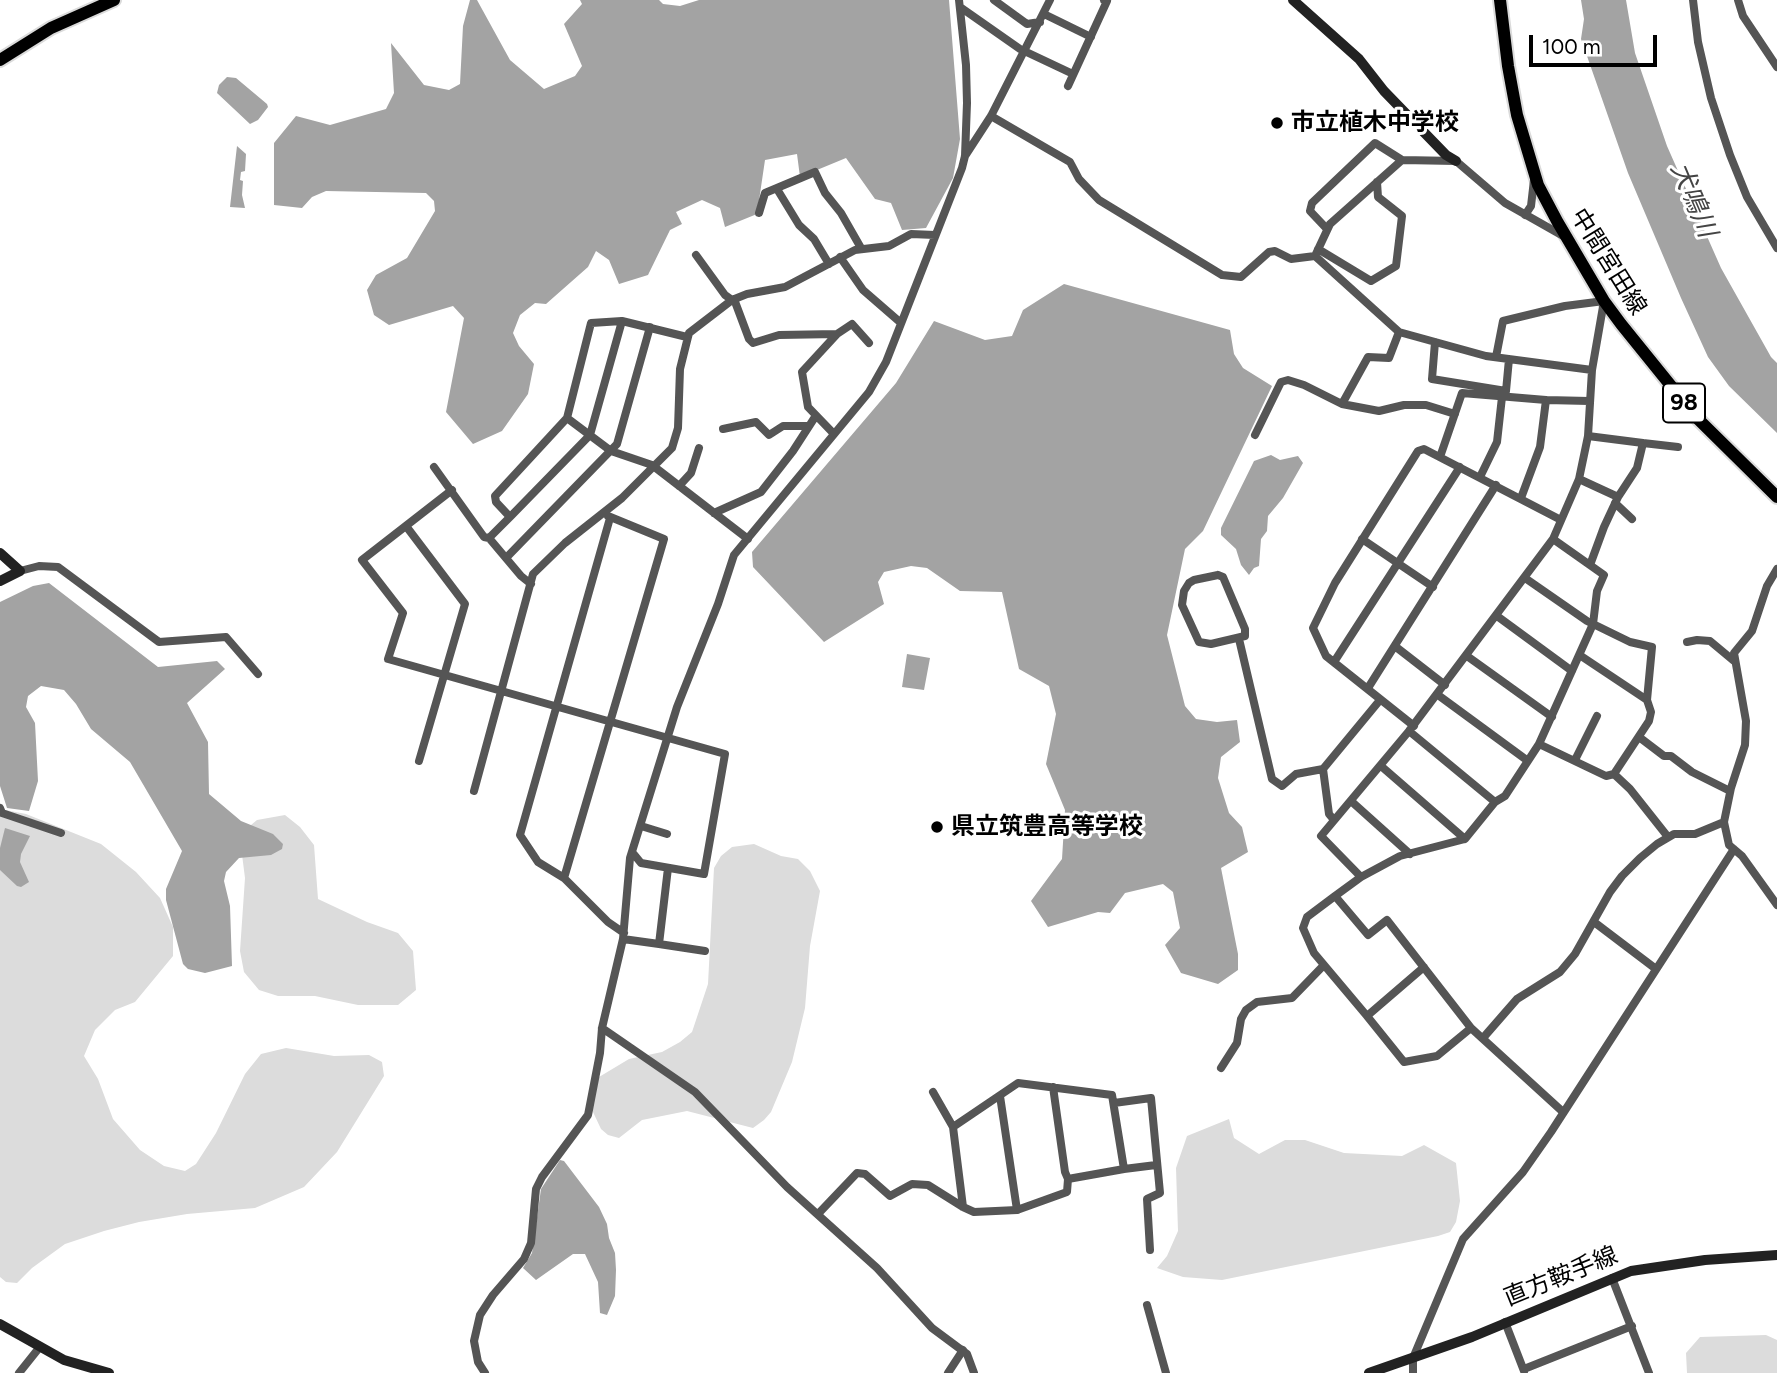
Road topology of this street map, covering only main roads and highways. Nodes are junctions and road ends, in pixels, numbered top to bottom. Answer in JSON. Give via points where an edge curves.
{"nodes":[{"id":1,"x":114,"y":0,"type":"edge"},
{"id":2,"x":1293,"y":0,"type":"edge"},
{"id":3,"x":1500,"y":0,"type":"edge"},
{"id":4,"x":88,"y":4,"type":"edge"},
{"id":5,"x":0,"y":60,"type":"edge"},
{"id":6,"x":1456,"y":162,"type":"road end"},
{"id":7,"x":1776,"y":495,"type":"edge"},
{"id":8,"x":0,"y":553,"type":"edge"},
{"id":9,"x":0,"y":581,"type":"edge"},
{"id":10,"x":1777,"y":1255,"type":"edge"},
{"id":11,"x":0,"y":1324,"type":"edge"},
{"id":12,"x":109,"y":1373,"type":"edge"},
{"id":13,"x":1369,"y":1373,"type":"edge"}],
"edges":[{"from":1,"to":4,"type":"main road"},
{"from":2,"to":6,"type":"main road","via":[[1359,59],[1384,91]]},
{"from":3,"to":7,"type":"main road","name":"中間宮田線","number":"98","via":[[1517,115],[1538,185],[1568,239],[1604,301],[1697,418]]},
{"from":4,"to":5,"type":"main road"},
{"from":8,"to":9,"type":"main road","via":[[20,571]]},
{"from":10,"to":13,"type":"main road","name":"直方鞍手線","via":[[1631,1271],[1472,1337]]},
{"from":11,"to":12,"type":"main road","via":[[39,1348]]}]}
